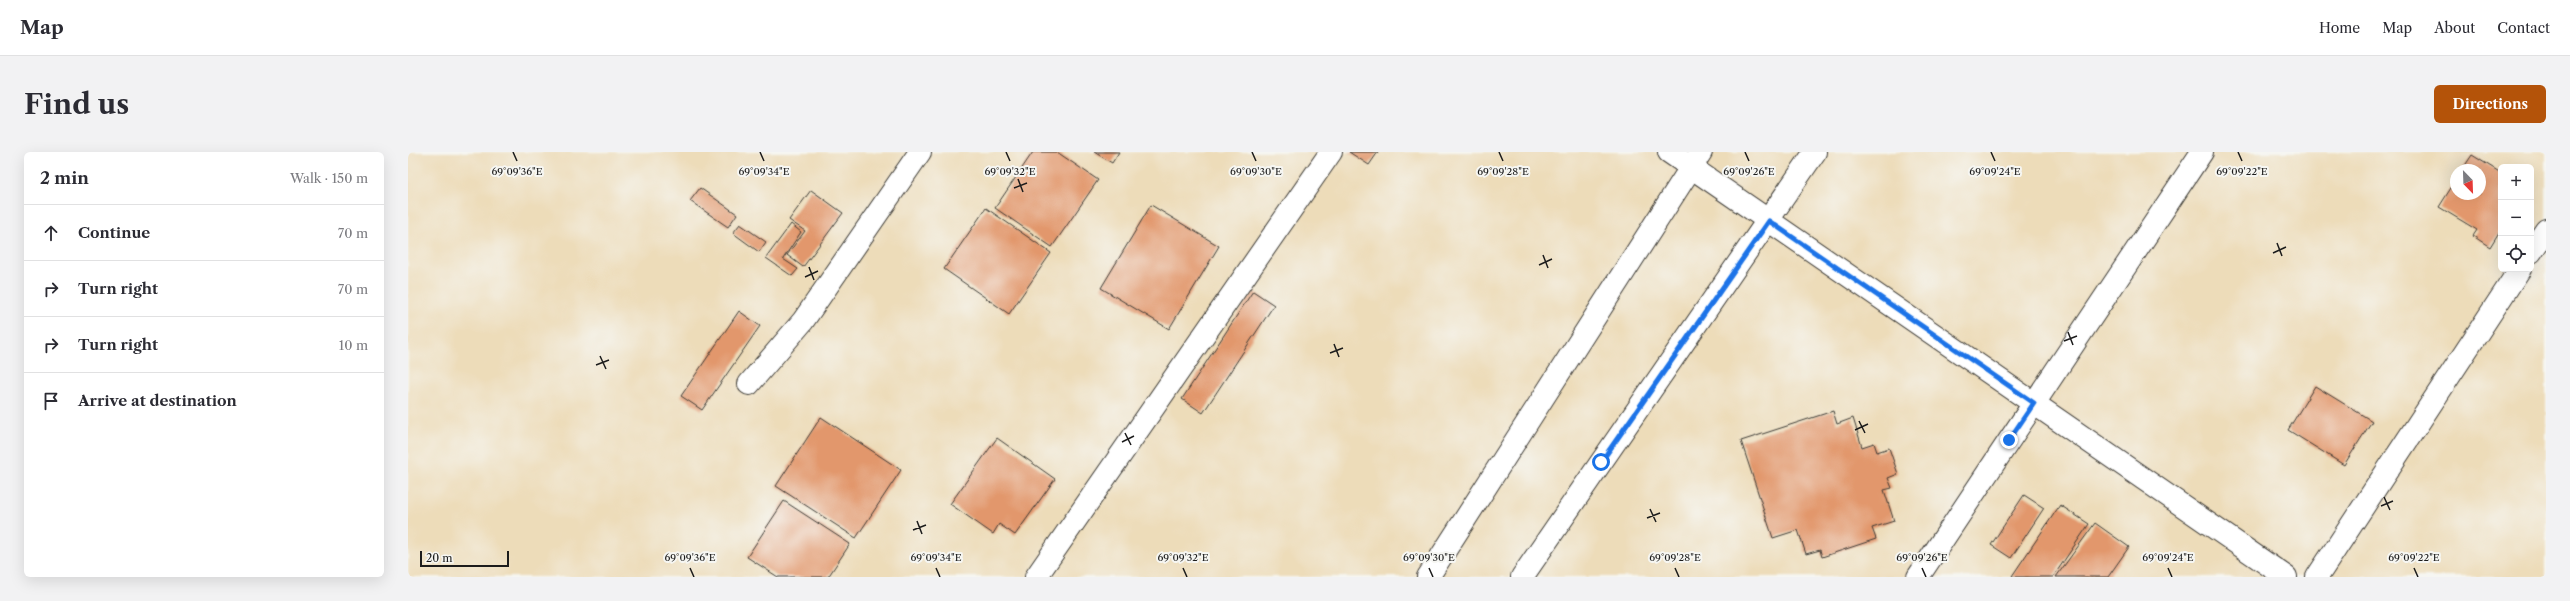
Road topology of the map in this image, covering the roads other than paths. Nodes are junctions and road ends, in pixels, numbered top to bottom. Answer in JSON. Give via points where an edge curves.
{"nodes":[{"id":1,"x":920,"y":152,"type":"edge"},
{"id":2,"x":1331,"y":152,"type":"edge"},
{"id":3,"x":1669,"y":152,"type":"edge"},
{"id":4,"x":1815,"y":152,"type":"edge"},
{"id":5,"x":2202,"y":152,"type":"edge"},
{"id":6,"x":1696,"y":160,"type":"edge"},
{"id":7,"x":1769,"y":221,"type":"junction"},
{"id":8,"x":2546,"y":230,"type":"edge"},
{"id":9,"x":2534,"y":248,"type":"edge"},
{"id":10,"x":2518,"y":272,"type":"edge"},
{"id":11,"x":749,"y":384,"type":"dead end"},
{"id":12,"x":2034,"y":403,"type":"junction"},
{"id":13,"x":1036,"y":577,"type":"edge"},
{"id":14,"x":1428,"y":577,"type":"edge"},
{"id":15,"x":1522,"y":577,"type":"edge"},
{"id":16,"x":1918,"y":577,"type":"edge"},
{"id":17,"x":2286,"y":577,"type":"edge"},
{"id":18,"x":2317,"y":577,"type":"edge"}],
"edges":[{"from":1,"to":11,"type":"street","via":[[803,321]]},
{"from":2,"to":13,"type":"street"},
{"from":3,"to":6,"type":"street"},
{"from":4,"to":7,"type":"street"},
{"from":5,"to":12,"type":"street"},
{"from":6,"to":7,"type":"street"},
{"from":6,"to":14,"type":"street"},
{"from":7,"to":12,"type":"street"},
{"from":7,"to":15,"type":"street"},
{"from":8,"to":9,"type":"street"},
{"from":10,"to":18,"type":"street"},
{"from":12,"to":16,"type":"street"},
{"from":12,"to":17,"type":"street"}]}
